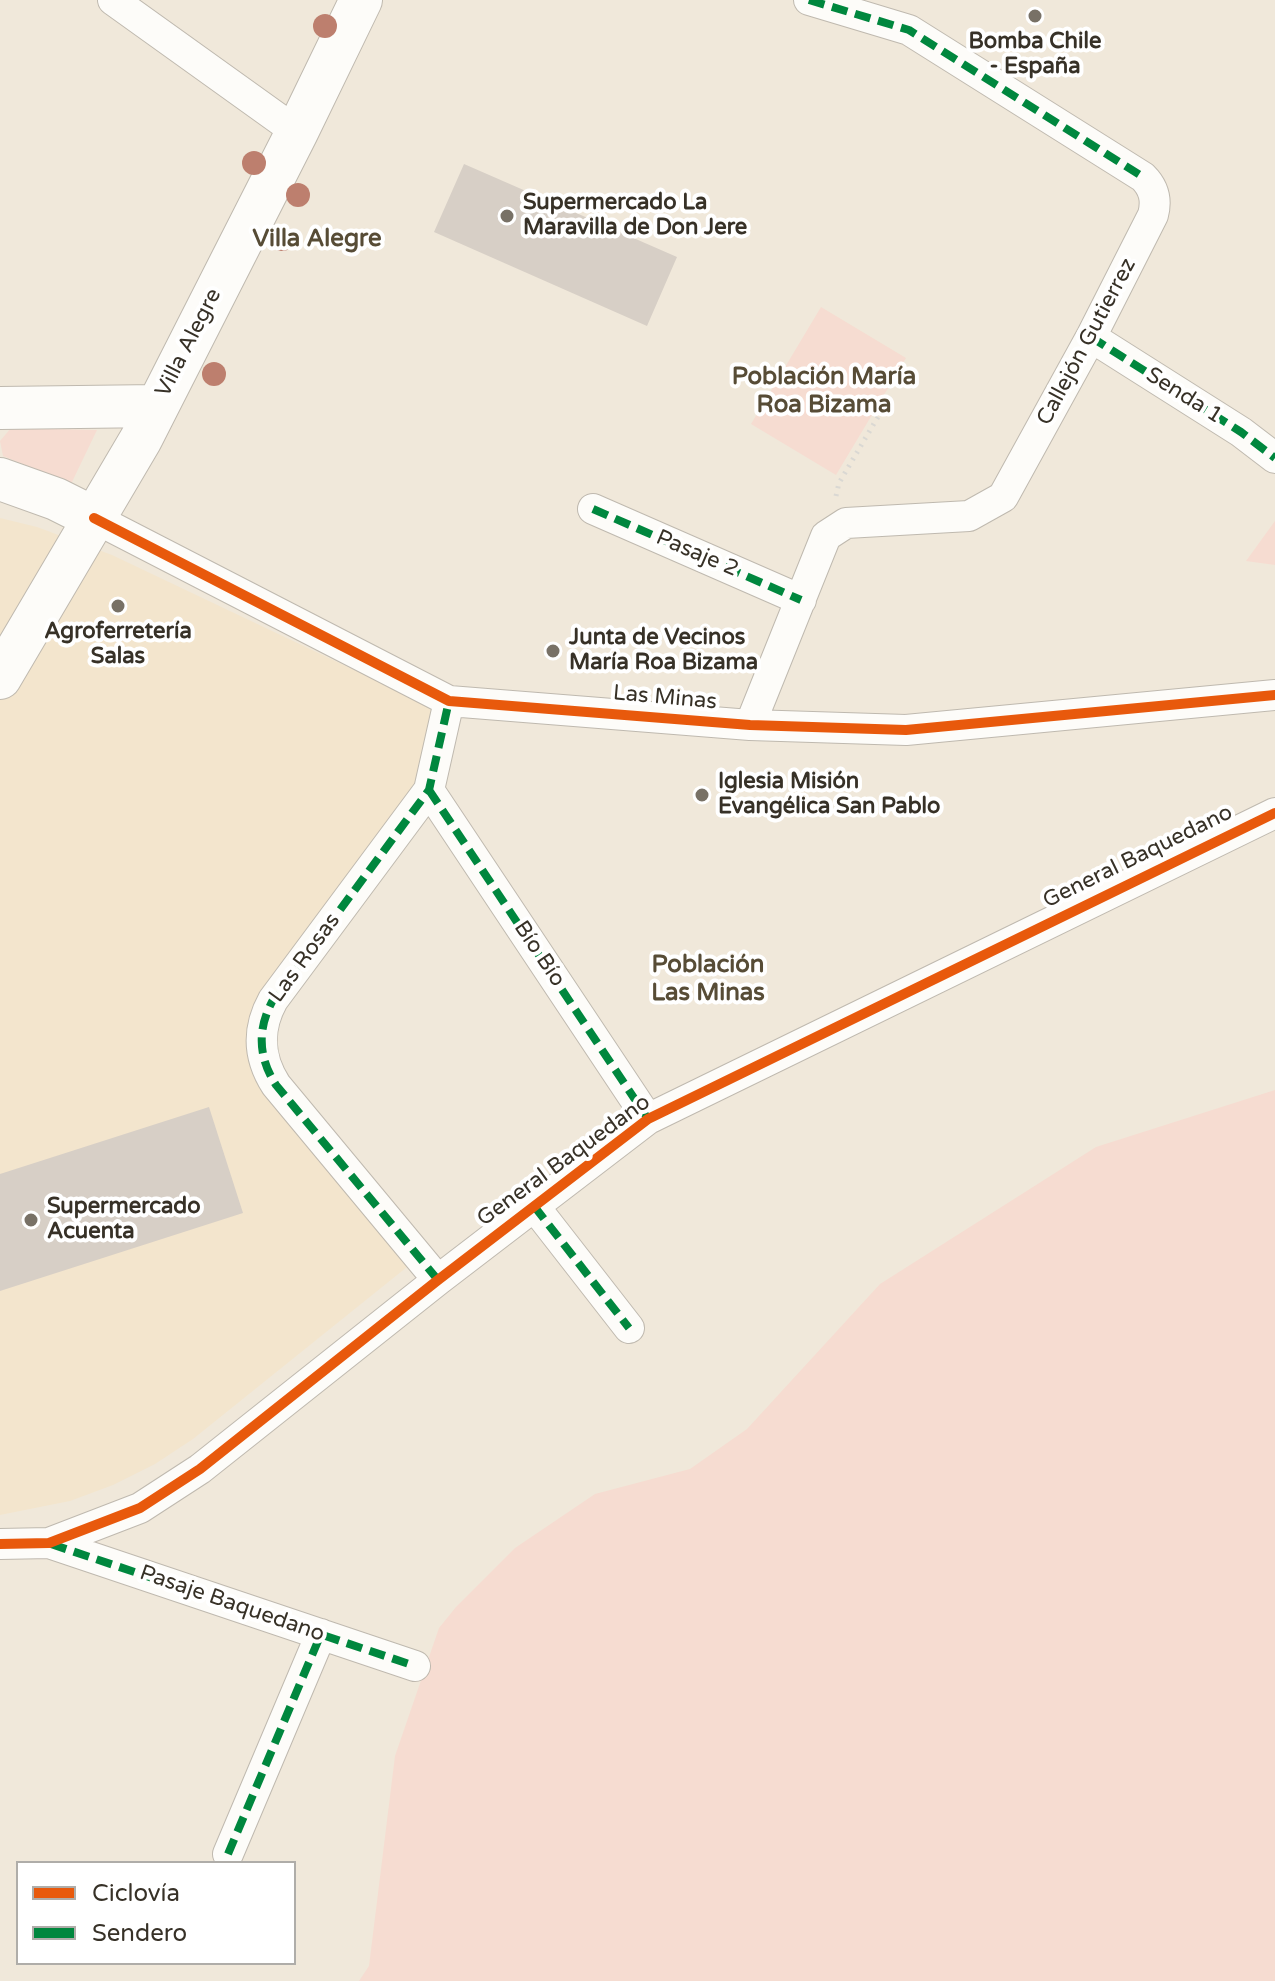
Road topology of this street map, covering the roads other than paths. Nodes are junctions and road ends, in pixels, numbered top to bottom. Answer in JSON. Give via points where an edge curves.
{"nodes":[{"id":1,"x":113,"y":0,"type":"edge"},
{"id":2,"x":361,"y":0,"type":"edge"},
{"id":3,"x":809,"y":0,"type":"edge"},
{"id":4,"x":297,"y":132,"type":"junction"},
{"id":5,"x":1091,"y":337,"type":"junction"},
{"id":6,"x":157,"y":406,"type":"junction"},
{"id":7,"x":0,"y":408,"type":"edge"},
{"id":8,"x":1275,"y":458,"type":"edge"},
{"id":9,"x":0,"y":479,"type":"edge"},
{"id":10,"x":593,"y":509,"type":"dead end"},
{"id":11,"x":94,"y":518,"type":"junction"},
{"id":12,"x":801,"y":600,"type":"junction"},
{"id":13,"x":0,"y":678,"type":"edge"},
{"id":14,"x":1275,"y":695,"type":"edge"},
{"id":15,"x":449,"y":701,"type":"junction"},
{"id":16,"x":750,"y":725,"type":"junction"},
{"id":17,"x":429,"y":790,"type":"junction"},
{"id":18,"x":1275,"y":813,"type":"edge"},
{"id":19,"x":648,"y":1119,"type":"junction"},
{"id":20,"x":534,"y":1206,"type":"junction"},
{"id":21,"x":438,"y":1280,"type":"junction"},
{"id":22,"x":629,"y":1328,"type":"dead end"},
{"id":23,"x":49,"y":1543,"type":"junction"},
{"id":24,"x":0,"y":1544,"type":"edge"},
{"id":25,"x":321,"y":1634,"type":"junction"},
{"id":26,"x":415,"y":1666,"type":"dead end"},
{"id":27,"x":228,"y":1854,"type":"dead end"}],
"edges":[{"from":1,"to":4,"type":"street"},
{"from":2,"to":4,"type":"main road","name":"Villa Alegre"},
{"from":3,"to":5,"type":"street","name":"Callejón Gutierrez","via":[[909,30],[1148,182],[1153,215]]},
{"from":4,"to":6,"type":"main road","name":"Villa Alegre"},
{"from":5,"to":8,"type":"street","name":"Senda 1"},
{"from":5,"to":12,"type":"street","name":"Callejón Gutierrez","via":[[1003,497],[969,516],[846,523],[826,536]]},
{"from":6,"to":7,"type":"main road"},
{"from":6,"to":11,"type":"main road","name":"Villa Alegre"},
{"from":9,"to":11,"type":"main road"},
{"from":10,"to":12,"type":"street","name":"Pasaje 2"},
{"from":11,"to":13,"type":"main road","name":"Villa Alegre"},
{"from":11,"to":15,"type":"street","name":"Las Minas"},
{"from":12,"to":16,"type":"street"},
{"from":14,"to":16,"type":"street","name":"Las Minas","via":[[906,730]]},
{"from":15,"to":16,"type":"street","name":"Las Minas"},
{"from":15,"to":17,"type":"street","name":"Las Rosas"},
{"from":17,"to":19,"type":"street","name":"Bío Bío"},
{"from":17,"to":21,"type":"street","name":"Las Rosas","via":[[273,1000],[260,1043],[276,1085]]},
{"from":18,"to":19,"type":"street","name":"General Baquedano"},
{"from":19,"to":20,"type":"street","name":"General Baquedano"},
{"from":20,"to":21,"type":"street","name":"General Baquedano"},
{"from":20,"to":22,"type":"street"},
{"from":21,"to":23,"type":"street","name":"General Baquedano","via":[[200,1469],[140,1508]]},
{"from":23,"to":24,"type":"street","name":"General Baquedano"},
{"from":23,"to":25,"type":"street","name":"Pasaje Baquedano"},
{"from":25,"to":26,"type":"street","name":"Pasaje Baquedano"},
{"from":25,"to":27,"type":"street"}]}
